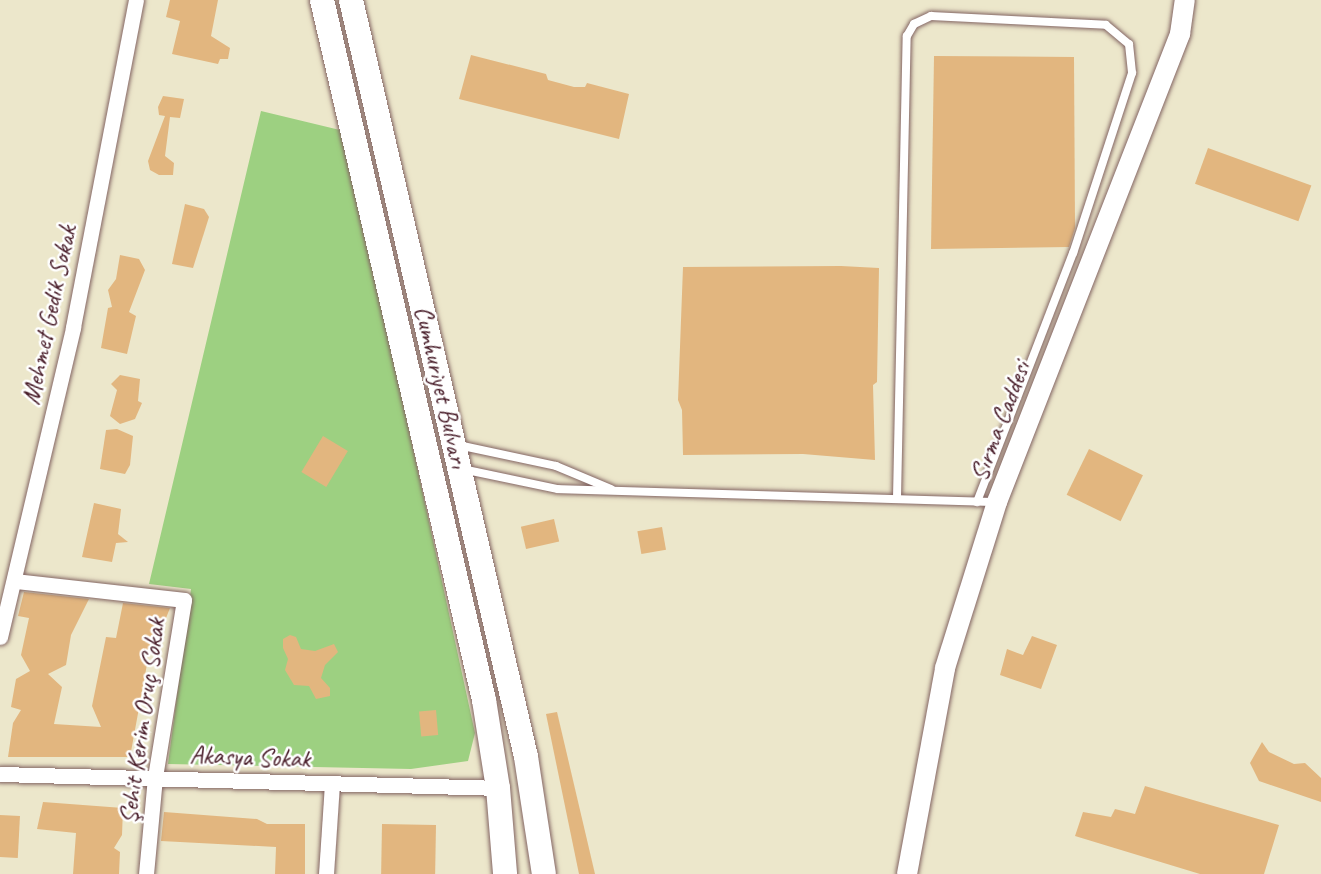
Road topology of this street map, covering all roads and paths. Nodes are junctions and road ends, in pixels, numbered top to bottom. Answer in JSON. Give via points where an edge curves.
{"nodes":[{"id":1,"x":136,"y":0,"type":"edge"},
{"id":2,"x":322,"y":0,"type":"edge"},
{"id":3,"x":351,"y":0,"type":"edge"},
{"id":4,"x":1185,"y":0,"type":"edge"},
{"id":5,"x":455,"y":444,"type":"junction"},
{"id":6,"x":461,"y":469,"type":"junction"},
{"id":7,"x":617,"y":492,"type":"junction"},
{"id":8,"x":897,"y":498,"type":"junction"},
{"id":9,"x":977,"y":502,"type":"junction"},
{"id":10,"x":997,"y":502,"type":"junction"},
{"id":11,"x":15,"y":580,"type":"junction"},
{"id":12,"x":0,"y":637,"type":"edge"},
{"id":13,"x":0,"y":774,"type":"edge"},
{"id":14,"x":155,"y":777,"type":"junction"},
{"id":15,"x":332,"y":784,"type":"junction"},
{"id":16,"x":498,"y":788,"type":"junction"},
{"id":17,"x":146,"y":874,"type":"edge"},
{"id":18,"x":326,"y":874,"type":"edge"},
{"id":19,"x":505,"y":874,"type":"edge"},
{"id":20,"x":544,"y":874,"type":"edge"},
{"id":21,"x":907,"y":874,"type":"edge"}],
"edges":[{"from":1,"to":11,"type":"street","name":"Mehmet Gedik Sokak","via":[[73,327]]},
{"from":2,"to":16,"type":"main road","name":"Cumhuriyet Bulvarı","via":[[484,700]]},
{"from":3,"to":5,"type":"main road","name":"Cumhuriyet Bulvarı"},
{"from":4,"to":10,"type":"street","name":"Sırma Caddesi","via":[[1180,34]]},
{"from":5,"to":6,"type":"main road","name":"Cumhuriyet Bulvarı"},
{"from":5,"to":7,"type":"lane","via":[[556,466]]},
{"from":6,"to":7,"type":"lane","via":[[558,489]]},
{"from":6,"to":20,"type":"main road","name":"Cumhuriyet Bulvarı","via":[[526,757]]},
{"from":7,"to":8,"type":"lane"},
{"from":8,"to":9,"type":"lane"},
{"from":8,"to":9,"type":"lane","via":[[907,36],[914,24],[931,16],[1106,24],[1130,44],[1132,73],[1073,253]]},
{"from":9,"to":10,"type":"lane"},
{"from":10,"to":21,"type":"street","name":"Sırma Caddesi","via":[[945,668]]},
{"from":11,"to":12,"type":"street","name":"Mehmet Gedik Sokak"},
{"from":11,"to":14,"type":"street","name":"Şehit Kerim Oruç Sokak","via":[[184,600]]},
{"from":13,"to":14,"type":"street","name":"Akasya Sokak"},
{"from":14,"to":15,"type":"street","name":"Akasya Sokak"},
{"from":14,"to":17,"type":"street","name":"Şehit Kerim Oruç Sokak"},
{"from":15,"to":16,"type":"street","name":"Akasya Sokak"},
{"from":15,"to":18,"type":"street"},
{"from":16,"to":19,"type":"main road","name":"Cumhuriyet Bulvarı"}]}
